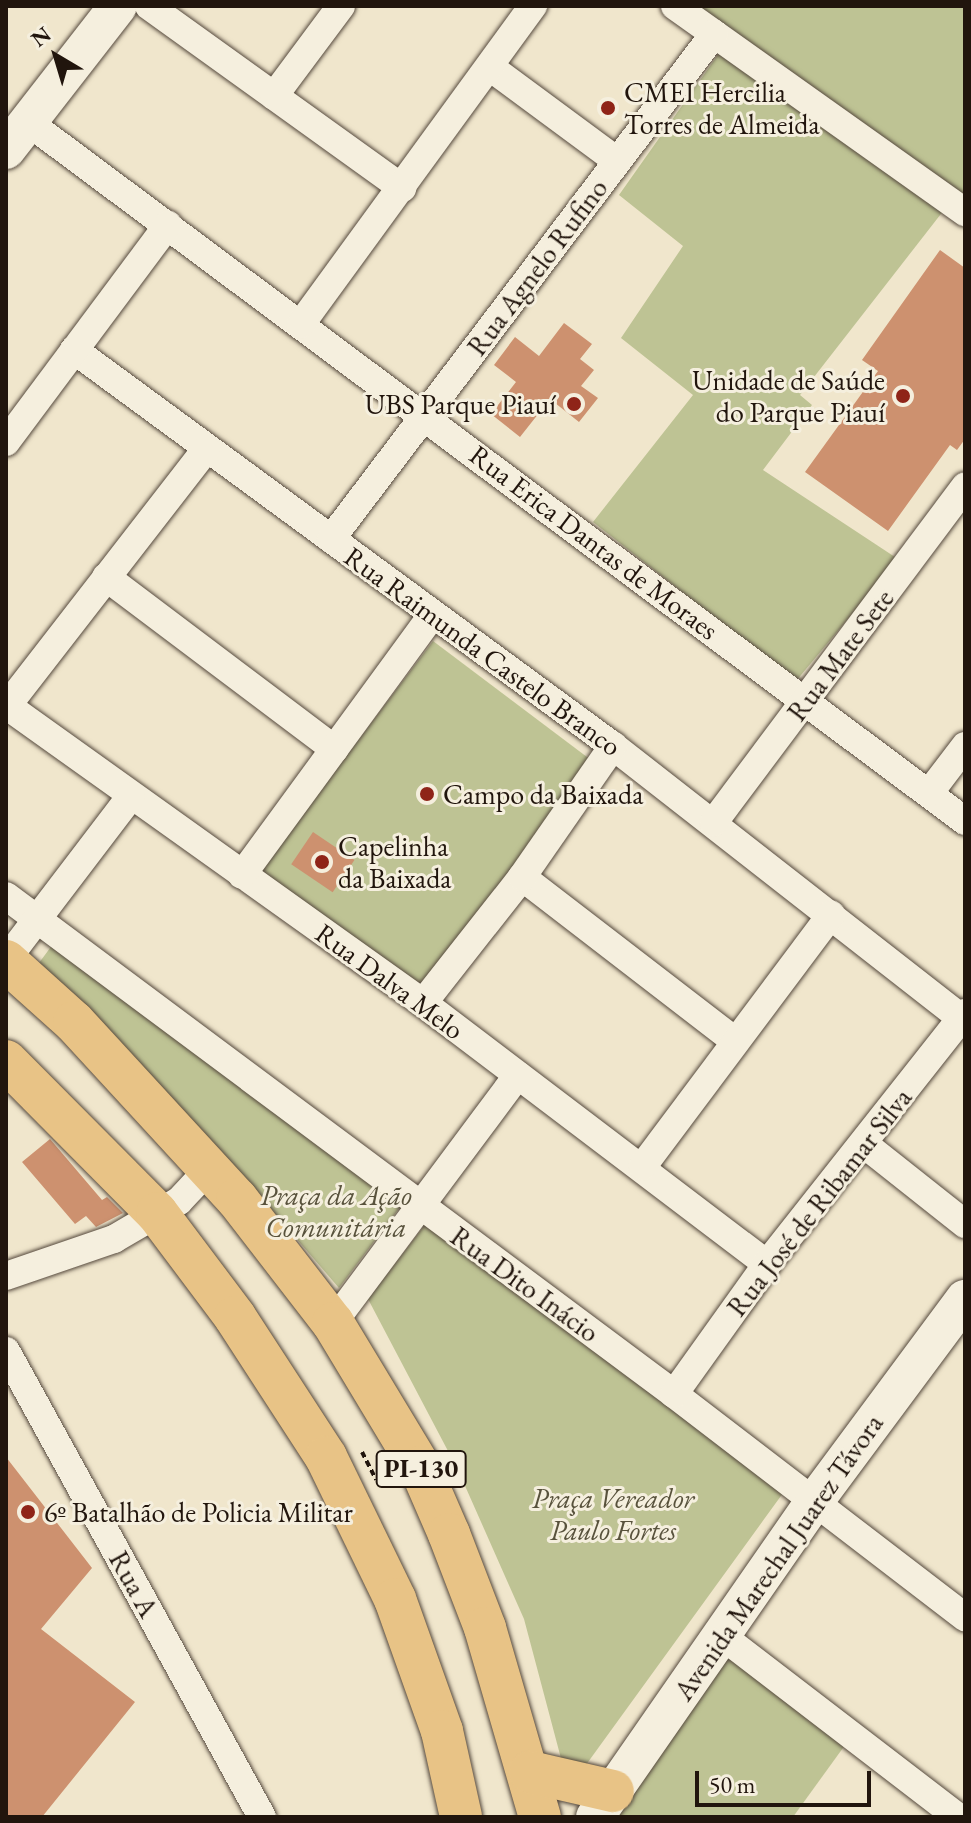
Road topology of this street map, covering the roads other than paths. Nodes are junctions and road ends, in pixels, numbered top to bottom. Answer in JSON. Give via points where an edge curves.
{"nodes":[{"id":1,"x":118,"y":6,"type":"edge"},
{"id":2,"x":149,"y":6,"type":"edge"},
{"id":3,"x":341,"y":6,"type":"edge"},
{"id":4,"x":533,"y":6,"type":"edge"},
{"id":5,"x":675,"y":6,"type":"edge"},
{"id":6,"x":714,"y":34,"type":"junction"},
{"id":7,"x":490,"y":67,"type":"junction"},
{"id":8,"x":274,"y":96,"type":"junction"},
{"id":9,"x":17,"y":136,"type":"edge"},
{"id":10,"x":617,"y":161,"type":"junction"},
{"id":11,"x":402,"y":188,"type":"junction"},
{"id":12,"x":965,"y":212,"type":"edge"},
{"id":13,"x":168,"y":225,"type":"junction"},
{"id":14,"x":301,"y":324,"type":"junction"},
{"id":15,"x":74,"y":350,"type":"junction"},
{"id":16,"x":424,"y":416,"type":"junction"},
{"id":17,"x":6,"y":442,"type":"edge"},
{"id":18,"x":206,"y":449,"type":"junction"},
{"id":19,"x":965,"y":487,"type":"edge"},
{"id":20,"x":331,"y":539,"type":"junction"},
{"id":21,"x":106,"y":577,"type":"junction"},
{"id":22,"x":433,"y":614,"type":"junction"},
{"id":23,"x":807,"y":700,"type":"junction"},
{"id":24,"x":6,"y":705,"type":"edge"},
{"id":25,"x":613,"y":746,"type":"junction"},
{"id":26,"x":965,"y":746,"type":"edge"},
{"id":27,"x":334,"y":749,"type":"junction"},
{"id":28,"x":930,"y":792,"type":"junction"},
{"id":29,"x":131,"y":796,"type":"junction"},
{"id":30,"x":965,"y":821,"type":"edge"},
{"id":31,"x":714,"y":822,"type":"junction"},
{"id":32,"x":242,"y":875,"type":"junction"},
{"id":33,"x":522,"y":877,"type":"junction"},
{"id":34,"x":6,"y":896,"type":"edge"},
{"id":35,"x":831,"y":915,"type":"junction"},
{"id":36,"x":37,"y":920,"type":"junction"},
{"id":37,"x":6,"y":961,"type":"edge"},
{"id":38,"x":423,"y":1003,"type":"junction"},
{"id":39,"x":963,"y":1015,"type":"edge"},
{"id":40,"x":735,"y":1041,"type":"junction"},
{"id":41,"x":6,"y":1061,"type":"edge"},
{"id":42,"x":518,"y":1075,"type":"junction"},
{"id":43,"x":864,"y":1144,"type":"junction"},
{"id":44,"x":643,"y":1166,"type":"junction"},
{"id":45,"x":208,"y":1170,"type":"junction"},
{"id":46,"x":419,"y":1206,"type":"junction"},
{"id":47,"x":157,"y":1213,"type":"junction"},
{"id":48,"x":965,"y":1224,"type":"edge"},
{"id":49,"x":767,"y":1264,"type":"junction"},
{"id":50,"x":6,"y":1276,"type":"edge"},
{"id":51,"x":965,"y":1299,"type":"edge"},
{"id":52,"x":333,"y":1323,"type":"junction"},
{"id":53,"x":6,"y":1351,"type":"edge"},
{"id":54,"x":674,"y":1394,"type":"junction"},
{"id":55,"x":814,"y":1502,"type":"junction"},
{"id":56,"x":960,"y":1604,"type":"edge"},
{"id":57,"x":722,"y":1636,"type":"junction"},
{"id":58,"x":530,"y":1772,"type":"junction"},
{"id":59,"x":604,"y":1804,"type":"edge"},
{"id":60,"x":262,"y":1817,"type":"edge"},
{"id":61,"x":461,"y":1817,"type":"edge"},
{"id":62,"x":540,"y":1817,"type":"edge"},
{"id":63,"x":958,"y":1817,"type":"edge"}],
"edges":[{"from":1,"to":9,"type":"street"},
{"from":2,"to":8,"type":"street"},
{"from":3,"to":8,"type":"street"},
{"from":4,"to":7,"type":"street"},
{"from":5,"to":6,"type":"street"},
{"from":6,"to":10,"type":"street","name":"Rua Agnelo Rufino"},
{"from":6,"to":12,"type":"street"},
{"from":7,"to":10,"type":"street"},
{"from":7,"to":11,"type":"street"},
{"from":8,"to":11,"type":"street"},
{"from":9,"to":13,"type":"street","name":"Rua Erica Dantas de Moraes"},
{"from":10,"to":16,"type":"street","name":"Rua Agnelo Rufino"},
{"from":11,"to":14,"type":"street"},
{"from":13,"to":14,"type":"street","name":"Rua Erica Dantas de Moraes"},
{"from":13,"to":15,"type":"street"},
{"from":14,"to":16,"type":"street","name":"Rua Erica Dantas de Moraes"},
{"from":15,"to":17,"type":"street"},
{"from":15,"to":18,"type":"street","name":"Rua Raimunda Castelo Branco"},
{"from":16,"to":20,"type":"street","name":"Rua Agnelo Rufino"},
{"from":16,"to":23,"type":"street","name":"Rua Erica Dantas de Moraes"},
{"from":18,"to":20,"type":"street","name":"Rua Raimunda Castelo Branco"},
{"from":18,"to":21,"type":"street"},
{"from":19,"to":23,"type":"street","name":"Rua Mate Sete"},
{"from":20,"to":22,"type":"street","name":"Rua Raimunda Castelo Branco"},
{"from":21,"to":24,"type":"street"},
{"from":21,"to":27,"type":"street"},
{"from":22,"to":25,"type":"street","name":"Rua Raimunda Castelo Branco"},
{"from":22,"to":27,"type":"street"},
{"from":23,"to":28,"type":"street","name":"Rua Erica Dantas de Moraes"},
{"from":23,"to":31,"type":"street","name":"Rua Mate Sete"},
{"from":24,"to":29,"type":"street","name":"Rua Dalva Melo"},
{"from":25,"to":31,"type":"street","name":"Rua Raimunda Castelo Branco"},
{"from":25,"to":33,"type":"street"},
{"from":26,"to":28,"type":"street"},
{"from":27,"to":32,"type":"street"},
{"from":28,"to":30,"type":"street","name":"Rua Erica Dantas de Moraes"},
{"from":29,"to":32,"type":"street","name":"Rua Dalva Melo"},
{"from":29,"to":36,"type":"street"},
{"from":31,"to":35,"type":"street","name":"Rua Raimunda Castelo Branco"},
{"from":32,"to":38,"type":"street","name":"Rua Dalva Melo"},
{"from":33,"to":38,"type":"street"},
{"from":33,"to":40,"type":"street"},
{"from":34,"to":36,"type":"street","name":"Rua Dito Inácio"},
{"from":35,"to":39,"type":"street","name":"Rua Raimunda Castelo Branco"},
{"from":35,"to":40,"type":"street"},
{"from":36,"to":37,"type":"street"},
{"from":36,"to":46,"type":"street","name":"Rua Dito Inácio"},
{"from":37,"to":45,"type":"main road","number":"PI-130","via":[[74,1022]]},
{"from":38,"to":42,"type":"street","name":"Rua Dalva Melo"},
{"from":39,"to":43,"type":"street","name":"Rua José de Ribamar Silva"},
{"from":40,"to":44,"type":"street"},
{"from":41,"to":47,"type":"main road","number":"PI-130","via":[[35,1084]]},
{"from":42,"to":44,"type":"street","name":"Rua Dalva Melo"},
{"from":42,"to":46,"type":"street"},
{"from":43,"to":48,"type":"street"},
{"from":43,"to":49,"type":"street","name":"Rua José de Ribamar Silva"},
{"from":44,"to":49,"type":"street","name":"Rua Dalva Melo"},
{"from":45,"to":47,"type":"street","via":[[179,1201]]},
{"from":45,"to":52,"type":"main road","number":"PI-130"},
{"from":46,"to":52,"type":"street"},
{"from":46,"to":54,"type":"street","name":"Rua Dito Inácio"},
{"from":47,"to":50,"type":"street","via":[[114,1239]]},
{"from":47,"to":61,"type":"main road","number":"PI-130","via":[[235,1317],[352,1506],[395,1599],[442,1731]]},
{"from":49,"to":54,"type":"street","name":"Rua José de Ribamar Silva"},
{"from":51,"to":55,"type":"street","name":"Avenida Marechal Juarez Távora"},
{"from":52,"to":58,"type":"main road","number":"PI-130","via":[[420,1467],[485,1628]]},
{"from":53,"to":60,"type":"street","name":"Rua A"},
{"from":54,"to":55,"type":"street","name":"Rua Dito Inácio"},
{"from":55,"to":56,"type":"street","name":"Rua Dito Inácio"},
{"from":55,"to":57,"type":"street","name":"Avenida Marechal Juarez Távora"},
{"from":57,"to":59,"type":"street","name":"Avenida Marechal Juarez Távora"},
{"from":57,"to":63,"type":"street"},
{"from":58,"to":59,"type":"main road"},
{"from":58,"to":62,"type":"main road","number":"PI-130"}]}
